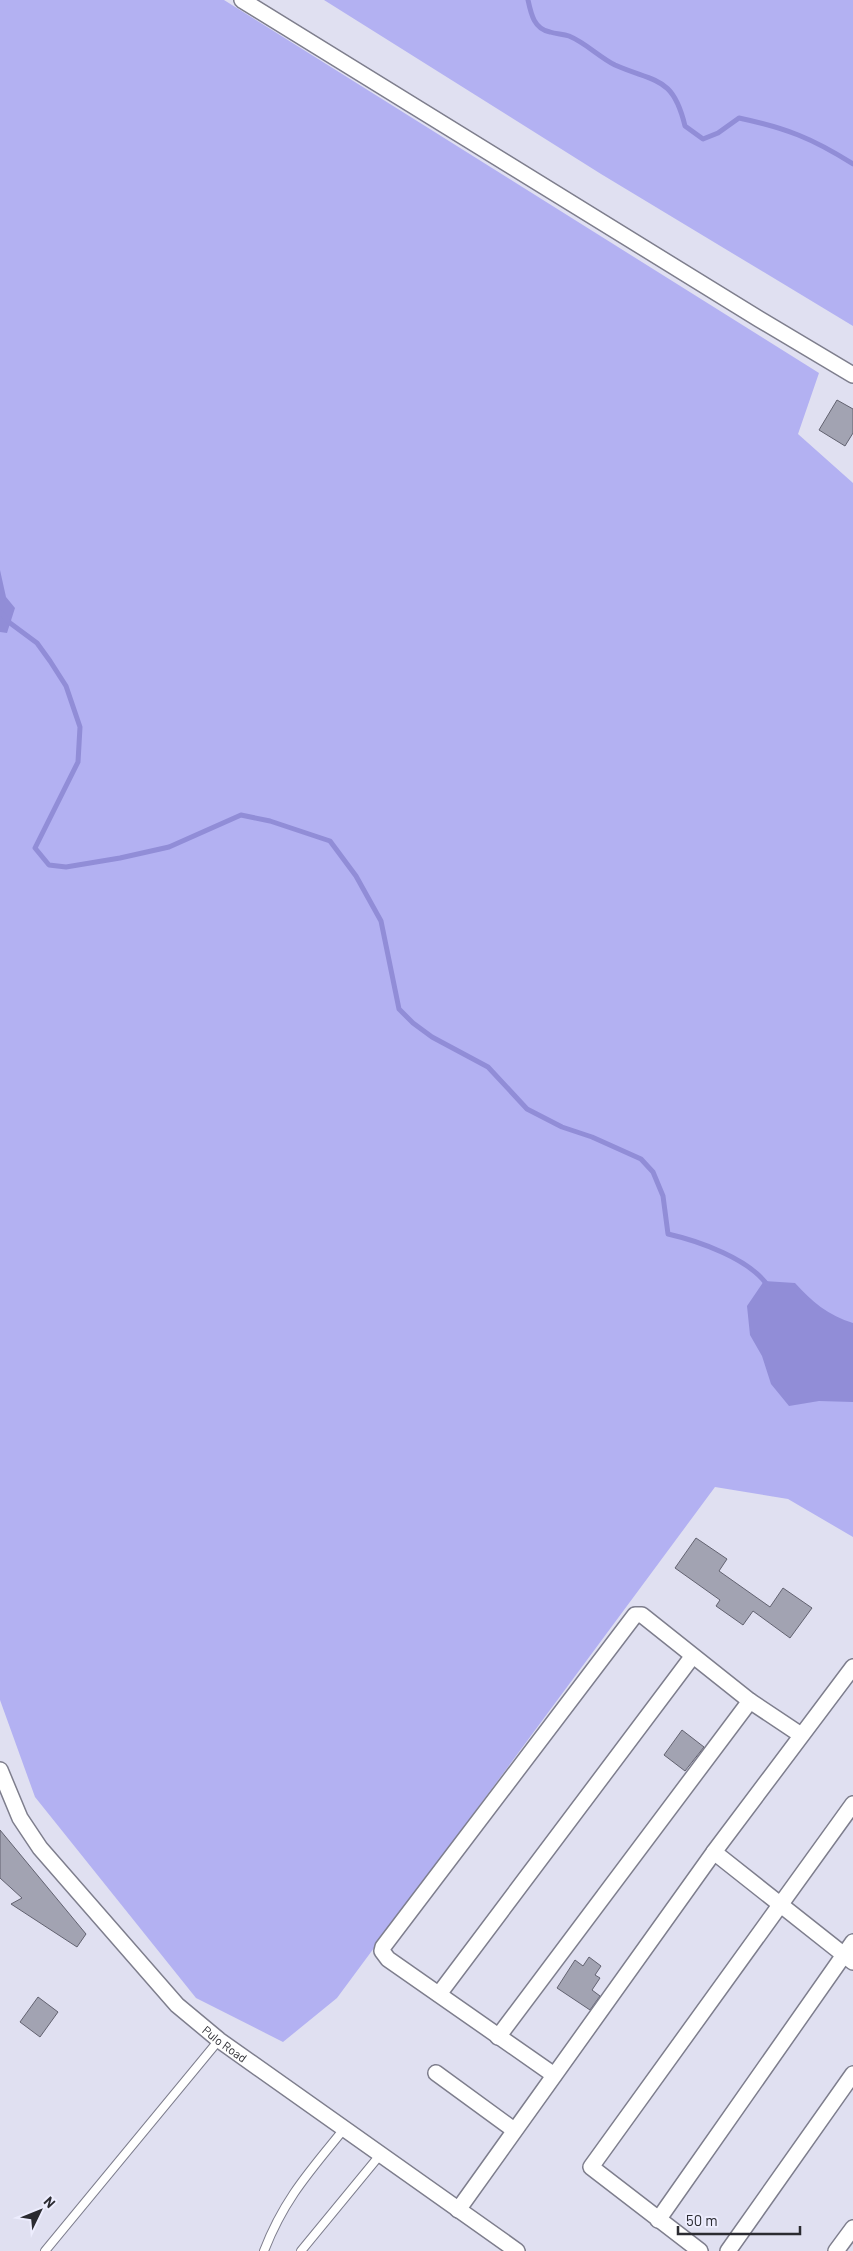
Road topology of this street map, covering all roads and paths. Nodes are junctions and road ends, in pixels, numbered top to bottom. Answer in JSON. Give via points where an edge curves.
{"nodes":[{"id":1,"x":242,"y":0,"type":"edge"},
{"id":2,"x":853,"y":375,"type":"edge"},
{"id":3,"x":692,"y":1657,"type":"junction"},
{"id":4,"x":852,"y":1671,"type":"edge"},
{"id":5,"x":750,"y":1701,"type":"junction"},
{"id":6,"x":801,"y":1735,"type":"junction"},
{"id":7,"x":0,"y":1770,"type":"edge"},
{"id":8,"x":853,"y":1804,"type":"edge"},
{"id":9,"x":714,"y":1852,"type":"junction"},
{"id":10,"x":779,"y":1904,"type":"junction"},
{"id":11,"x":853,"y":1942,"type":"edge"},
{"id":12,"x":848,"y":1958,"type":"edge"},
{"id":13,"x":439,"y":1994,"type":"junction"},
{"id":14,"x":498,"y":2037,"type":"junction"},
{"id":15,"x":219,"y":2040,"type":"junction"},
{"id":16,"x":436,"y":2073,"type":"dead end"},
{"id":17,"x":554,"y":2074,"type":"junction"},
{"id":18,"x":853,"y":2074,"type":"edge"},
{"id":19,"x":344,"y":2129,"type":"junction"},
{"id":20,"x":514,"y":2130,"type":"junction"},
{"id":21,"x":380,"y":2154,"type":"junction"},
{"id":22,"x":458,"y":2210,"type":"junction"},
{"id":23,"x":658,"y":2220,"type":"junction"},
{"id":24,"x":853,"y":2228,"type":"edge"},
{"id":25,"x":44,"y":2251,"type":"edge"},
{"id":26,"x":264,"y":2251,"type":"edge"},
{"id":27,"x":301,"y":2251,"type":"edge"},
{"id":28,"x":517,"y":2251,"type":"edge"},
{"id":29,"x":700,"y":2251,"type":"edge"},
{"id":30,"x":728,"y":2251,"type":"edge"},
{"id":31,"x":836,"y":2251,"type":"edge"}],
"edges":[{"from":1,"to":2,"type":"street"},
{"from":3,"to":5,"type":"street"},
{"from":3,"to":13,"type":"street"},
{"from":3,"to":13,"type":"street","via":[[642,1616],[635,1615],[388,1939],[382,1947],[384,1955]]},
{"from":4,"to":6,"type":"street"},
{"from":5,"to":6,"type":"street"},
{"from":5,"to":14,"type":"street"},
{"from":6,"to":9,"type":"street"},
{"from":7,"to":15,"type":"street","name":"Pulo Road","via":[[20,1818],[40,1848],[177,2005]]},
{"from":8,"to":10,"type":"street"},
{"from":9,"to":10,"type":"street"},
{"from":9,"to":17,"type":"street"},
{"from":10,"to":12,"type":"street"},
{"from":10,"to":23,"type":"street","via":[[591,2168]]},
{"from":11,"to":12,"type":"street"},
{"from":12,"to":23,"type":"street"},
{"from":13,"to":14,"type":"street"},
{"from":14,"to":17,"type":"street"},
{"from":15,"to":19,"type":"street","name":"Pulo Road"},
{"from":15,"to":25,"type":"lane"},
{"from":16,"to":20,"type":"street"},
{"from":17,"to":20,"type":"street"},
{"from":18,"to":30,"type":"street"},
{"from":19,"to":21,"type":"street","name":"Pulo Road"},
{"from":19,"to":26,"type":"lane","via":[[295,2188]]},
{"from":20,"to":22,"type":"street"},
{"from":21,"to":22,"type":"street","name":"Pulo Road"},
{"from":21,"to":27,"type":"lane"},
{"from":22,"to":28,"type":"street","name":"Pulo Road"},
{"from":23,"to":29,"type":"street"},
{"from":24,"to":31,"type":"street"}]}
